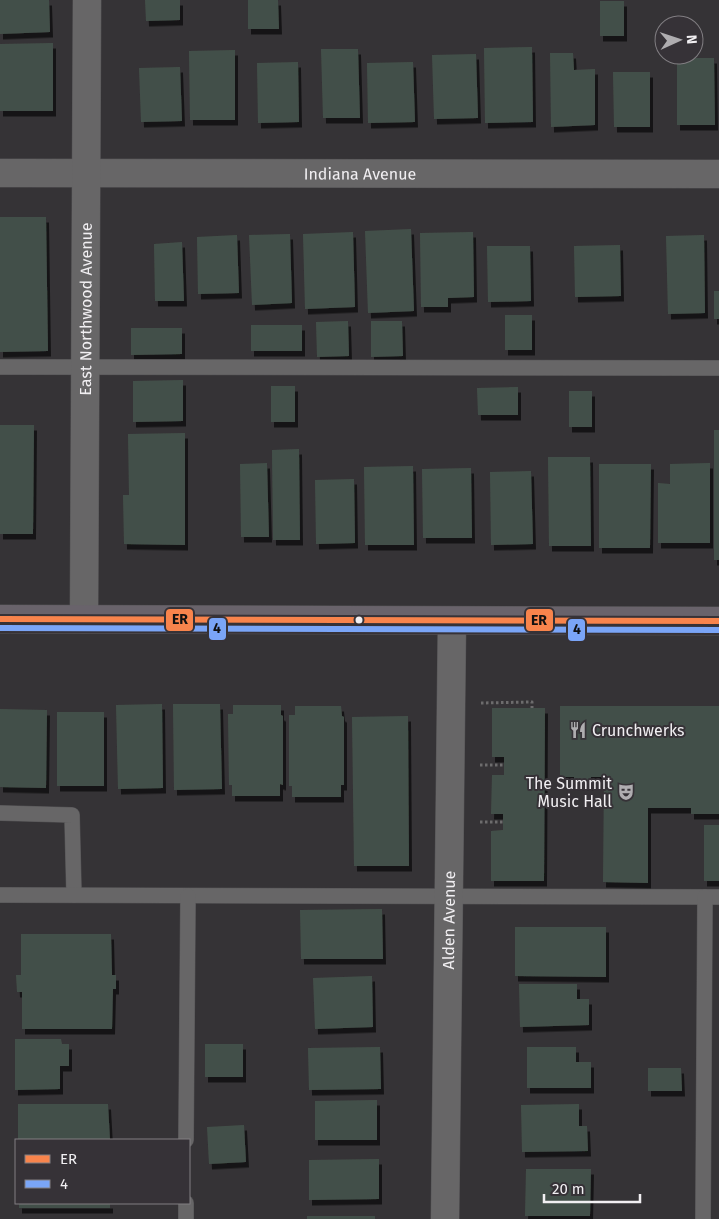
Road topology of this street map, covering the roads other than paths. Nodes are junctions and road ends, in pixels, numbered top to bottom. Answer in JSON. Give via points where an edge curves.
{"nodes":[{"id":1,"x":87,"y":0,"type":"edge"},
{"id":2,"x":0,"y":173,"type":"edge"},
{"id":3,"x":86,"y":173,"type":"junction"},
{"id":4,"x":719,"y":174,"type":"edge"},
{"id":5,"x":0,"y":367,"type":"edge"},
{"id":6,"x":85,"y":367,"type":"junction"},
{"id":7,"x":719,"y":368,"type":"edge"},
{"id":8,"x":0,"y":619,"type":"edge"},
{"id":9,"x":84,"y":619,"type":"junction"},
{"id":10,"x":452,"y":621,"type":"junction"},
{"id":11,"x":719,"y":621,"type":"edge"},
{"id":12,"x":0,"y":813,"type":"edge"},
{"id":13,"x":0,"y":895,"type":"edge"},
{"id":14,"x":74,"y":895,"type":"junction"},
{"id":15,"x":188,"y":896,"type":"junction"},
{"id":16,"x":449,"y":896,"type":"junction"},
{"id":17,"x":712,"y":897,"type":"edge"},
{"id":18,"x":186,"y":1139,"type":"edge"},
{"id":19,"x":186,"y":1204,"type":"edge"},
{"id":20,"x":186,"y":1219,"type":"edge"},
{"id":21,"x":445,"y":1219,"type":"edge"},
{"id":22,"x":703,"y":1219,"type":"edge"}],
"edges":[{"from":1,"to":3,"type":"street","name":"East Northwood Avenue"},
{"from":2,"to":3,"type":"street","name":"Indiana Avenue"},
{"from":3,"to":4,"type":"street","name":"Indiana Avenue"},
{"from":3,"to":6,"type":"street","name":"East Northwood Avenue"},
{"from":5,"to":6,"type":"lane"},
{"from":6,"to":7,"type":"lane"},
{"from":6,"to":9,"type":"street","name":"East Northwood Avenue"},
{"from":8,"to":9,"type":"main road"},
{"from":9,"to":10,"type":"main road"},
{"from":10,"to":11,"type":"main road"},
{"from":10,"to":16,"type":"street","name":"Alden Avenue"},
{"from":12,"to":14,"type":"lane","via":[[72,816]]},
{"from":13,"to":14,"type":"lane"},
{"from":14,"to":15,"type":"lane"},
{"from":15,"to":16,"type":"lane"},
{"from":15,"to":18,"type":"lane"},
{"from":16,"to":17,"type":"lane"},
{"from":16,"to":21,"type":"street","name":"Alden Avenue"},
{"from":17,"to":22,"type":"lane"},
{"from":19,"to":20,"type":"lane"}]}
